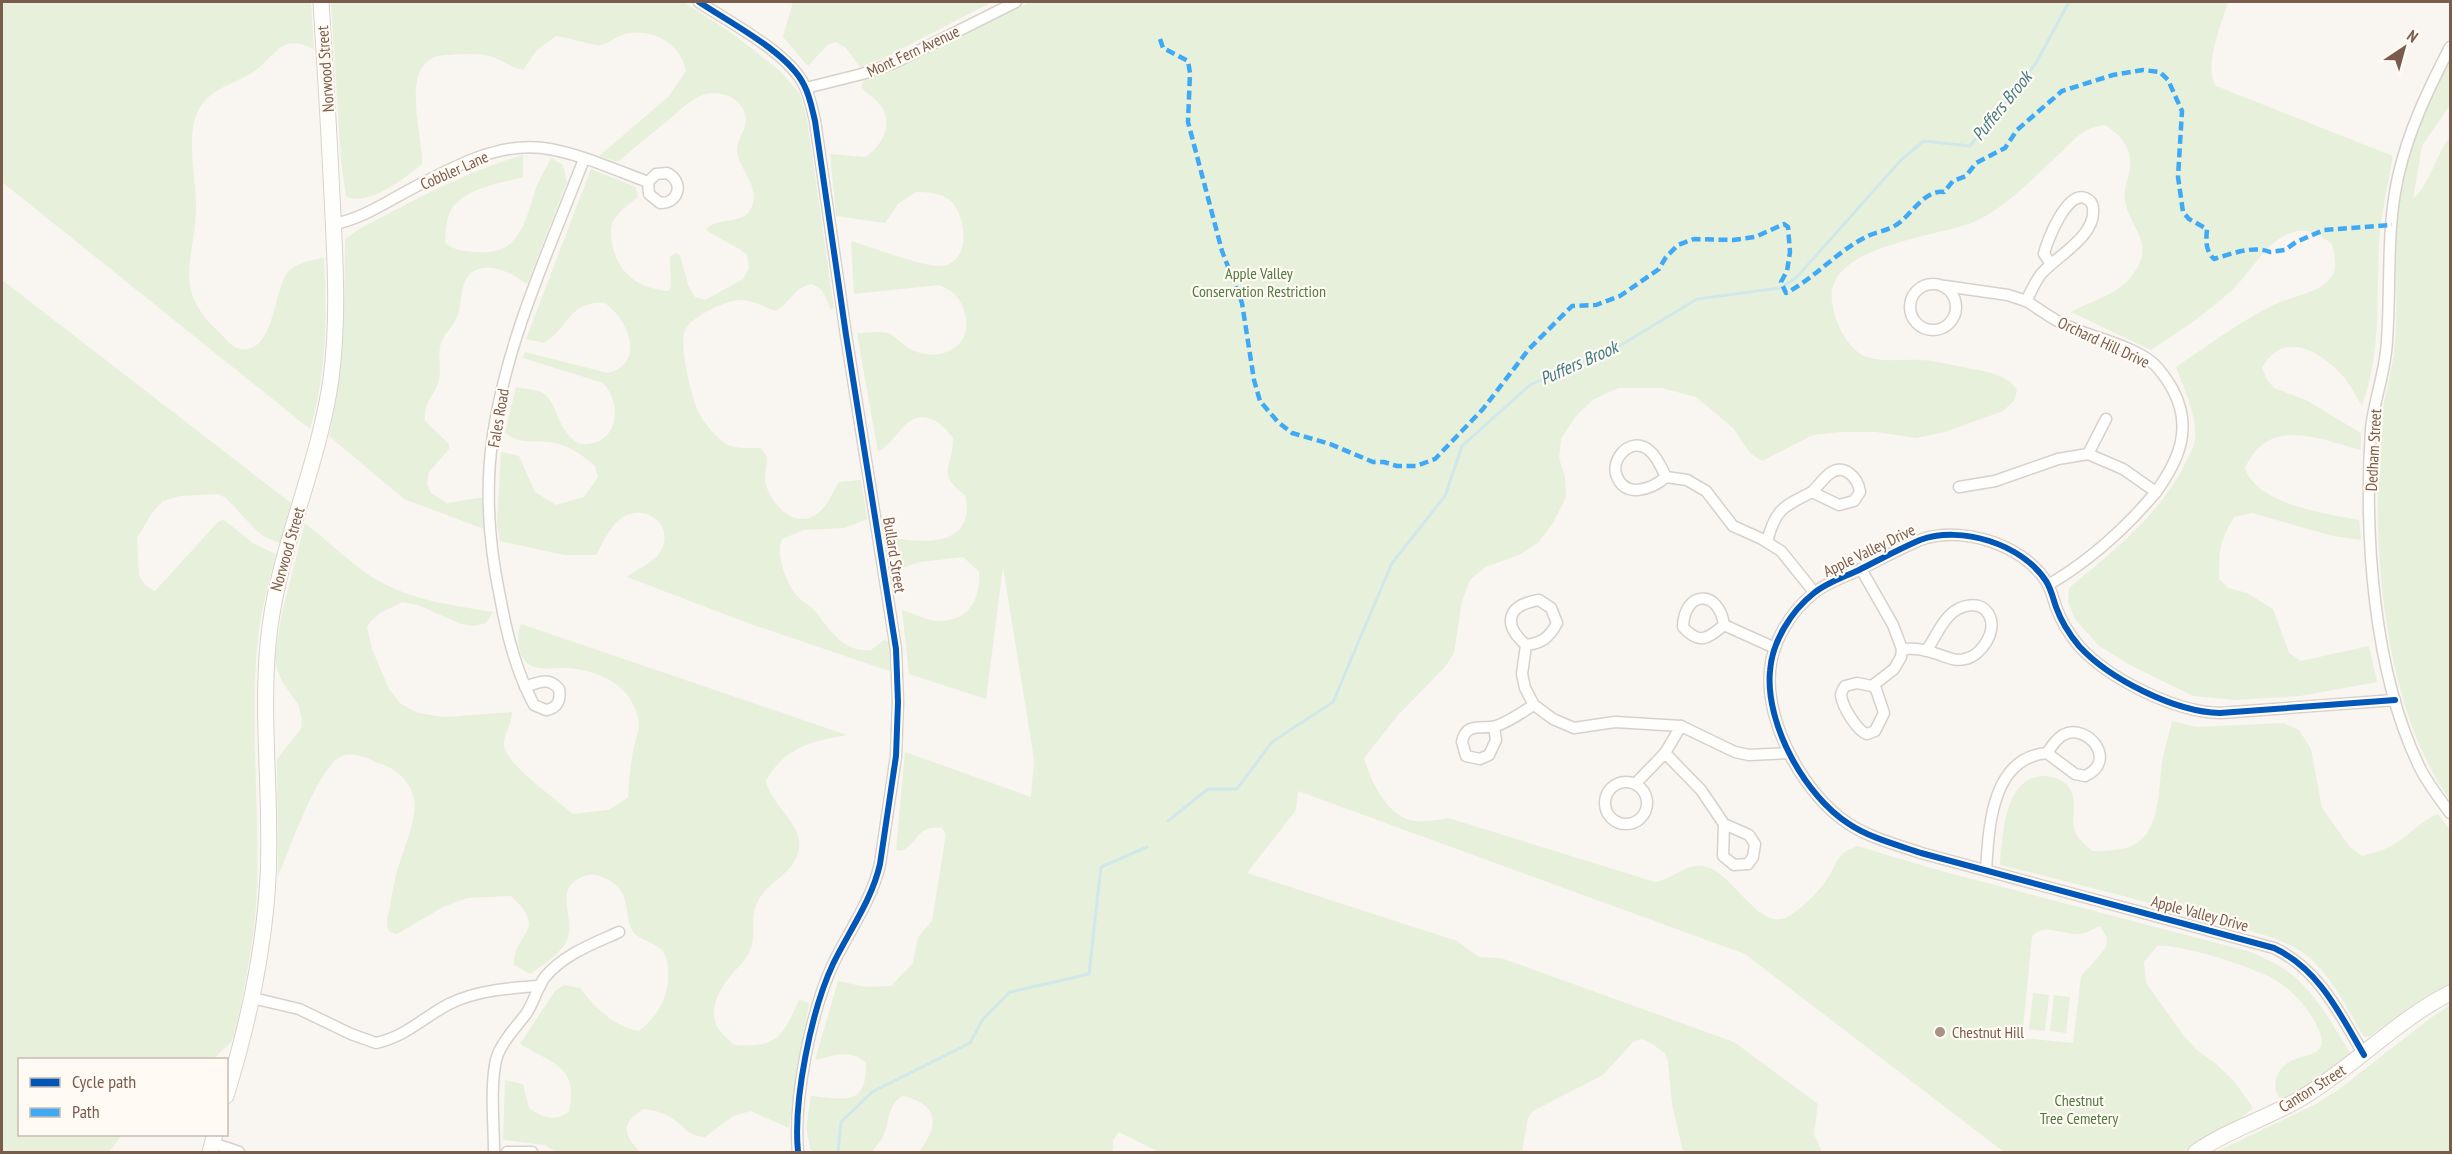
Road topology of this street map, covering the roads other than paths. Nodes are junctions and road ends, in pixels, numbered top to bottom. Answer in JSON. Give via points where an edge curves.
{"nodes":[{"id":1,"x":321,"y":2,"type":"edge"},
{"id":2,"x":699,"y":2,"type":"edge"},
{"id":3,"x":1016,"y":2,"type":"edge"},
{"id":4,"x":2451,"y":47,"type":"edge"},
{"id":5,"x":806,"y":88,"type":"junction"},
{"id":6,"x":584,"y":159,"type":"junction"},
{"id":7,"x":648,"y":182,"type":"dead end"},
{"id":8,"x":334,"y":224,"type":"junction"},
{"id":9,"x":2051,"y":264,"type":"junction"},
{"id":10,"x":1945,"y":286,"type":"junction"},
{"id":11,"x":2026,"y":301,"type":"junction"},
{"id":12,"x":2106,"y":419,"type":"dead end"},
{"id":13,"x":2088,"y":454,"type":"junction"},
{"id":14,"x":1666,"y":477,"type":"junction"},
{"id":15,"x":1959,"y":487,"type":"dead end"},
{"id":16,"x":1812,"y":492,"type":"dead end"},
{"id":17,"x":2156,"y":492,"type":"junction"},
{"id":18,"x":1767,"y":542,"type":"junction"},
{"id":19,"x":1861,"y":569,"type":"junction"},
{"id":20,"x":2048,"y":585,"type":"junction"},
{"id":21,"x":1814,"y":592,"type":"junction"},
{"id":22,"x":1724,"y":625,"type":"dead end"},
{"id":23,"x":1526,"y":645,"type":"junction"},
{"id":24,"x":1775,"y":648,"type":"junction"},
{"id":25,"x":1902,"y":649,"type":"junction"},
{"id":26,"x":1926,"y":651,"type":"junction"},
{"id":27,"x":1872,"y":686,"type":"junction"},
{"id":28,"x":525,"y":687,"type":"dead end"},
{"id":29,"x":2395,"y":699,"type":"junction"},
{"id":30,"x":1534,"y":705,"type":"junction"},
{"id":31,"x":1681,"y":726,"type":"junction"},
{"id":32,"x":1494,"y":727,"type":"dead end"},
{"id":33,"x":1665,"y":753,"type":"junction"},
{"id":34,"x":1789,"y":753,"type":"junction"},
{"id":35,"x":2047,"y":753,"type":"junction"},
{"id":36,"x":1636,"y":783,"type":"junction"},
{"id":37,"x":2451,"y":813,"type":"edge"},
{"id":38,"x":1724,"y":824,"type":"dead end"},
{"id":39,"x":1986,"y":870,"type":"junction"},
{"id":40,"x":619,"y":932,"type":"dead end"},
{"id":41,"x":540,"y":986,"type":"junction"},
{"id":42,"x":2451,"y":993,"type":"edge"},
{"id":43,"x":253,"y":998,"type":"junction"},
{"id":44,"x":2364,"y":1055,"type":"junction"},
{"id":45,"x":228,"y":1089,"type":"edge"},
{"id":46,"x":213,"y":1143,"type":"edge"},
{"id":47,"x":239,"y":1152,"type":"edge"},
{"id":48,"x":494,"y":1152,"type":"edge"},
{"id":49,"x":507,"y":1152,"type":"edge"},
{"id":50,"x":532,"y":1152,"type":"edge"},
{"id":51,"x":798,"y":1152,"type":"edge"},
{"id":52,"x":2196,"y":1152,"type":"edge"}],
"edges":[{"from":1,"to":8,"type":"main road","name":"Norwood Street"},
{"from":2,"to":5,"type":"street","name":"Bullard Street","via":[[773,50]]},
{"from":3,"to":5,"type":"street","name":"Mont Fern Avenue","via":[[894,63]]},
{"from":4,"to":29,"type":"street","name":"Dedham Street","via":[[2409,135],[2397,179],[2387,348],[2372,422],[2370,533],[2374,585]]},
{"from":5,"to":51,"type":"street","name":"Bullard Street","via":[[815,121],[896,650],[898,702],[896,756],[876,882],[819,1000],[800,1100]]},
{"from":6,"to":7,"type":"street","name":"Cobbler Lane"},
{"from":6,"to":8,"type":"street","name":"Cobbler Lane","via":[[543,148],[492,153],[456,167],[357,218]]},
{"from":6,"to":28,"type":"street","name":"Fales Road","via":[[517,338],[493,437],[490,526],[495,569],[507,636]]},
{"from":8,"to":43,"type":"main road","name":"Norwood Street","via":[[336,312],[327,399],[270,622],[266,696],[268,876]]},
{"from":9,"to":9,"type":"street","via":[[2083,236],[2093,214],[2088,200],[2073,199],[2055,227],[2044,254]]},
{"from":9,"to":11,"type":"street"},
{"from":10,"to":10,"type":"street","name":"Orchard Hill Drive","via":[[1957,303],[1954,317],[1944,328],[1923,328],[1913,319],[1910,306],[1914,293],[1925,285]]},
{"from":10,"to":11,"type":"street","name":"Orchard Hill Drive"},
{"from":11,"to":17,"type":"street","name":"Orchard Hill Drive","via":[[2067,326],[2146,359],[2166,379],[2178,402],[2183,435],[2175,461]]},
{"from":12,"to":13,"type":"street"},
{"from":13,"to":15,"type":"street","via":[[2035,465],[1995,481]]},
{"from":13,"to":17,"type":"street","via":[[2123,469]]},
{"from":14,"to":14,"type":"street","via":[[1639,491],[1629,489],[1616,473],[1617,460],[1630,446],[1647,448]]},
{"from":14,"to":18,"type":"street","via":[[1687,480],[1701,488],[1733,526]]},
{"from":16,"to":18,"type":"street","via":[[1787,503],[1771,525]]},
{"from":17,"to":20,"type":"street","name":"Orchard Hill Drive","via":[[2106,545]]},
{"from":18,"to":21,"type":"street","via":[[1781,551]]},
{"from":19,"to":20,"type":"street","name":"Apple Valley Drive","via":[[1926,537],[1957,534],[1983,538],[2007,549]]},
{"from":19,"to":21,"type":"street","name":"Apple Valley Drive"},
{"from":19,"to":25,"type":"street"},
{"from":20,"to":29,"type":"street","name":"Apple Valley Drive","via":[[2067,631],[2092,659],[2169,704],[2220,713]]},
{"from":21,"to":24,"type":"street","name":"Apple Valley Drive","via":[[1797,610]]},
{"from":22,"to":24,"type":"street"},
{"from":23,"to":23,"type":"street","via":[[1510,624],[1514,611],[1523,603],[1539,600],[1551,608],[1557,623],[1550,636]]},
{"from":23,"to":30,"type":"street","via":[[1522,674]]},
{"from":24,"to":34,"type":"street","name":"Apple Valley Drive","via":[[1770,672],[1771,699]]},
{"from":25,"to":26,"type":"street"},
{"from":25,"to":27,"type":"street","via":[[1894,669]]},
{"from":26,"to":26,"type":"street","via":[[1957,660],[1977,655],[1988,636],[1989,615],[1980,606],[1959,608]]},
{"from":27,"to":27,"type":"street","via":[[1884,713],[1875,731],[1867,734],[1859,731],[1841,694],[1851,684]]},
{"from":29,"to":37,"type":"street","name":"Dedham Street","via":[[2421,769]]},
{"from":30,"to":31,"type":"street","via":[[1574,728],[1615,722]]},
{"from":30,"to":32,"type":"street"},
{"from":31,"to":33,"type":"street"},
{"from":31,"to":34,"type":"street","via":[[1735,752]]},
{"from":33,"to":36,"type":"street"},
{"from":33,"to":38,"type":"street","via":[[1701,790]]},
{"from":34,"to":39,"type":"street","name":"Apple Valley Drive","via":[[1825,805],[1850,825],[1921,853]]},
{"from":35,"to":35,"type":"street","via":[[2064,735],[2077,733],[2096,745],[2100,760],[2090,774],[2080,775]]},
{"from":35,"to":39,"type":"street","via":[[2034,755],[2020,764],[2000,788],[1995,799]]},
{"from":36,"to":36,"type":"street","via":[[1623,782],[1610,788],[1605,804],[1609,817],[1620,824],[1632,824],[1644,815],[1648,802],[1644,789]]},
{"from":39,"to":44,"type":"street","name":"Apple Valley Drive","via":[[2279,951],[2300,964],[2323,987]]},
{"from":40,"to":41,"type":"street","via":[[566,958]]},
{"from":41,"to":43,"type":"street","via":[[509,988],[459,1000],[407,1032],[376,1043],[299,1009]]},
{"from":41,"to":48,"type":"street","via":[[496,1059]]},
{"from":42,"to":44,"type":"main road","name":"Canton Street","via":[[2414,1015]]},
{"from":43,"to":45,"type":"main road","name":"Norwood Street"},
{"from":44,"to":52,"type":"main road","name":"Canton Street","via":[[2301,1098]]},
{"from":46,"to":47,"type":"street"},
{"from":49,"to":50,"type":"street"}]}
